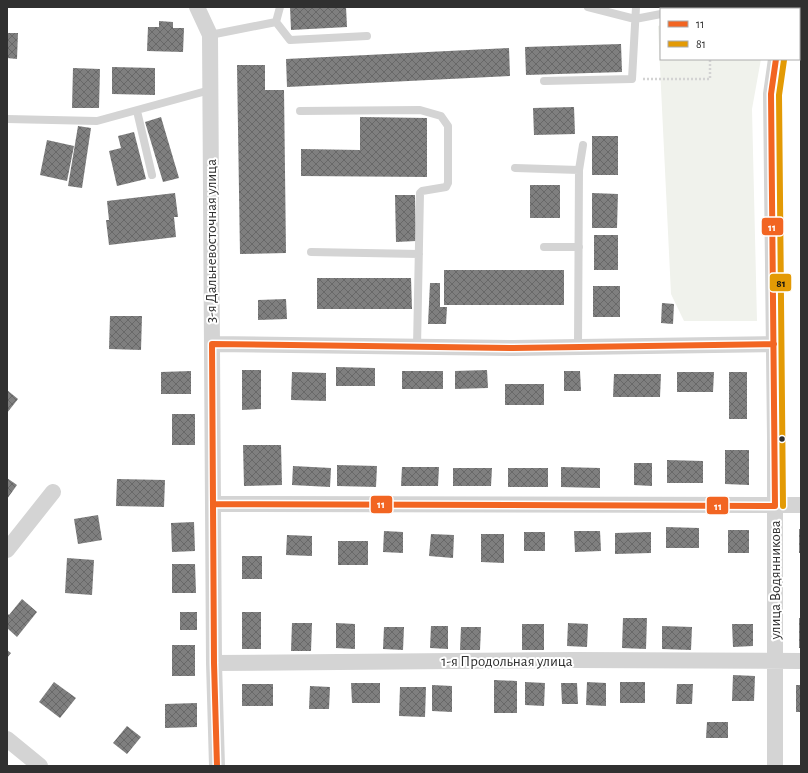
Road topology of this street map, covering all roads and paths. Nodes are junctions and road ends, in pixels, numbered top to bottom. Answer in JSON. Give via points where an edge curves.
{"nodes":[{"id":1,"x":197,"y":7,"type":"edge"},
{"id":2,"x":280,"y":7,"type":"edge"},
{"id":3,"x":588,"y":7,"type":"edge"},
{"id":4,"x":636,"y":7,"type":"edge"},
{"id":5,"x":660,"y":14,"type":"edge"},
{"id":6,"x":635,"y":19,"type":"junction"},
{"id":7,"x":276,"y":22,"type":"junction"},
{"id":8,"x":210,"y":34,"type":"junction"},
{"id":9,"x":367,"y":36,"type":"dead end"},
{"id":10,"x":710,"y":60,"type":"edge"},
{"id":11,"x":776,"y":60,"type":"edge"},
{"id":12,"x":632,"y":79,"type":"junction"},
{"id":13,"x":544,"y":81,"type":"dead end"},
{"id":14,"x":210,"y":90,"type":"junction"},
{"id":15,"x":137,"y":111,"type":"junction"},
{"id":16,"x":300,"y":111,"type":"dead end"},
{"id":17,"x":7,"y":119,"type":"edge"},
{"id":18,"x":583,"y":145,"type":"dead end"},
{"id":19,"x":515,"y":168,"type":"dead end"},
{"id":20,"x":579,"y":170,"type":"junction"},
{"id":21,"x":152,"y":175,"type":"dead end"},
{"id":22,"x":544,"y":247,"type":"dead end"},
{"id":23,"x":578,"y":247,"type":"junction"},
{"id":24,"x":311,"y":252,"type":"dead end"},
{"id":25,"x":419,"y":254,"type":"junction"},
{"id":26,"x":212,"y":344,"type":"junction"},
{"id":27,"x":774,"y":344,"type":"junction"},
{"id":28,"x":578,"y":346,"type":"junction"},
{"id":29,"x":417,"y":347,"type":"junction"},
{"id":30,"x":53,"y":492,"type":"dead end"},
{"id":31,"x":213,"y":504,"type":"junction"},
{"id":32,"x":801,"y":505,"type":"edge"},
{"id":33,"x":775,"y":506,"type":"junction"},
{"id":34,"x":7,"y":550,"type":"edge"},
{"id":35,"x":801,"y":661,"type":"edge"},
{"id":36,"x":774,"y":662,"type":"junction"},
{"id":37,"x":214,"y":663,"type":"junction"},
{"id":38,"x":7,"y":738,"type":"edge"},
{"id":39,"x":40,"y":766,"type":"edge"},
{"id":40,"x":217,"y":766,"type":"edge"},
{"id":41,"x":775,"y":766,"type":"edge"}],
"edges":[{"from":1,"to":8,"type":"street","name":"3-я Дальневосточная улица"},
{"from":2,"to":7,"type":"lane"},
{"from":3,"to":6,"type":"lane"},
{"from":4,"to":6,"type":"lane"},
{"from":5,"to":6,"type":"lane"},
{"from":6,"to":12,"type":"lane"},
{"from":7,"to":8,"type":"lane"},
{"from":7,"to":9,"type":"lane","via":[[290,40]]},
{"from":8,"to":14,"type":"street","name":"3-я Дальневосточная улица"},
{"from":10,"to":12,"type":"path","via":[[710,79]]},
{"from":11,"to":27,"type":"street","name":"улица Водянникова","via":[[771,94]]},
{"from":12,"to":13,"type":"lane"},
{"from":14,"to":15,"type":"lane"},
{"from":14,"to":26,"type":"street","name":"3-я Дальневосточная улица"},
{"from":15,"to":17,"type":"lane","via":[[97,121]]},
{"from":15,"to":21,"type":"lane"},
{"from":16,"to":25,"type":"lane","via":[[420,110],[441,116],[448,126],[448,183],[446,187],[420,193]]},
{"from":18,"to":20,"type":"lane"},
{"from":19,"to":20,"type":"lane"},
{"from":20,"to":23,"type":"lane"},
{"from":22,"to":23,"type":"lane"},
{"from":23,"to":28,"type":"lane"},
{"from":24,"to":25,"type":"lane"},
{"from":25,"to":29,"type":"lane"},
{"from":26,"to":29,"type":"street"},
{"from":26,"to":31,"type":"street","name":"3-я Дальневосточная улица"},
{"from":27,"to":28,"type":"street"},
{"from":27,"to":33,"type":"street","name":"улица Водянникова"},
{"from":28,"to":29,"type":"street"},
{"from":30,"to":34,"type":"street"},
{"from":31,"to":33,"type":"street"},
{"from":31,"to":37,"type":"street","name":"3-я Дальневосточная улица"},
{"from":32,"to":33,"type":"street"},
{"from":33,"to":36,"type":"street","name":"улица Водянникова"},
{"from":35,"to":36,"type":"street","name":"1-я Продольная улица"},
{"from":36,"to":37,"type":"street","name":"1-я Продольная улица","via":[[565,660]]},
{"from":36,"to":41,"type":"street","name":"улица Водянникова"},
{"from":37,"to":40,"type":"street","name":"3-я Дальневосточная улица"},
{"from":38,"to":39,"type":"street"}]}
